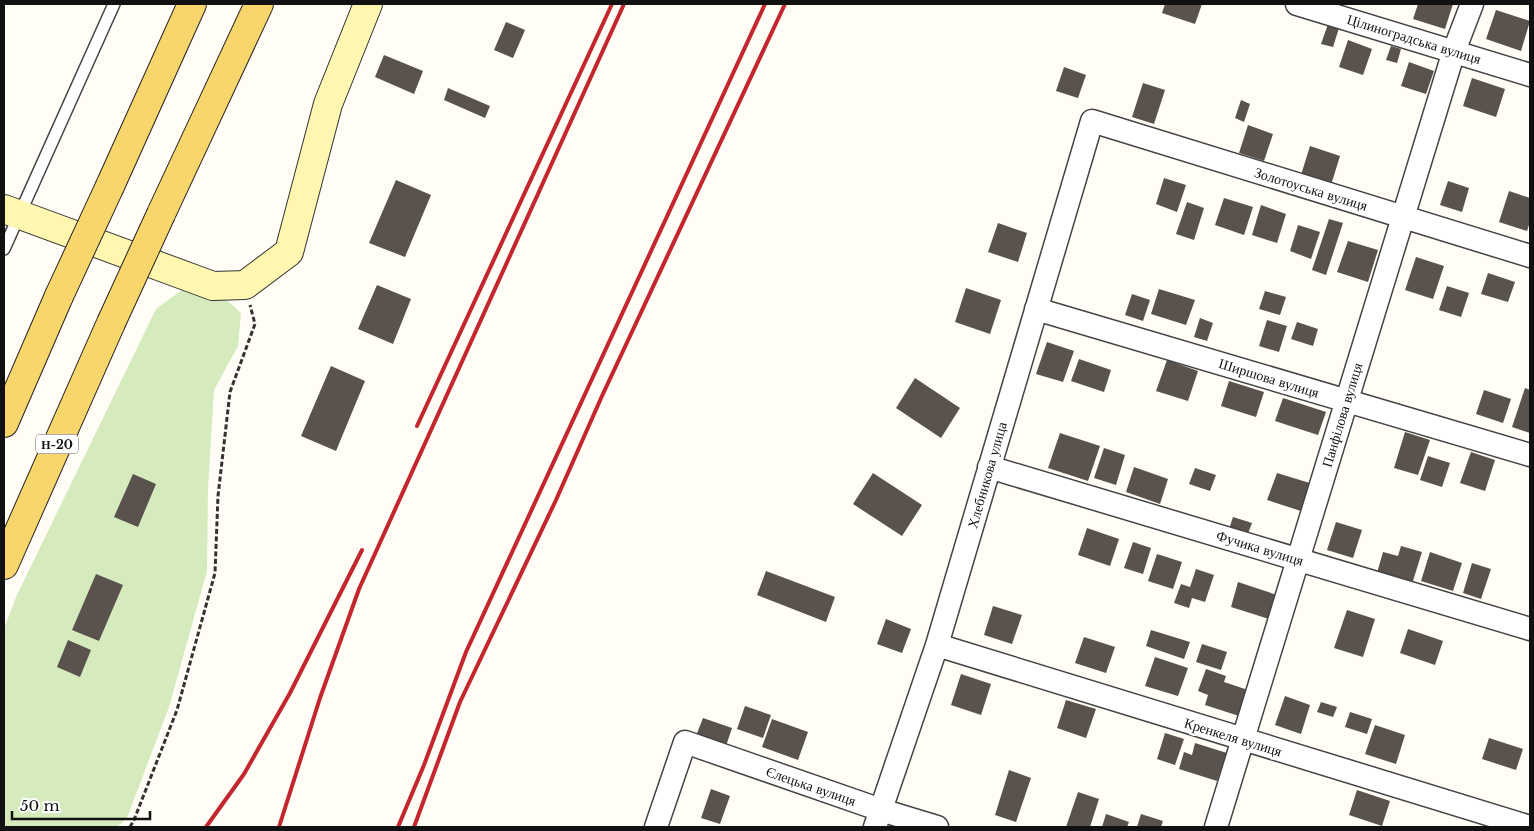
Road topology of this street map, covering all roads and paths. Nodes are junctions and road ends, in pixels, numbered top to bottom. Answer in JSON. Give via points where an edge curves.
{"nodes":[{"id":1,"x":114,"y":4,"type":"edge"},
{"id":2,"x":192,"y":4,"type":"edge"},
{"id":3,"x":259,"y":4,"type":"edge"},
{"id":4,"x":368,"y":4,"type":"edge"},
{"id":5,"x":1297,"y":4,"type":"edge"},
{"id":6,"x":1472,"y":4,"type":"edge"},
{"id":7,"x":1454,"y":51,"type":"junction"},
{"id":8,"x":1530,"y":74,"type":"edge"},
{"id":9,"x":1092,"y":121,"type":"joint"},
{"id":10,"x":11,"y":212,"type":"edge"},
{"id":11,"x":1403,"y":217,"type":"junction"},
{"id":12,"x":4,"y":249,"type":"edge"},
{"id":13,"x":1530,"y":256,"type":"edge"},
{"id":14,"x":244,"y":285,"type":"junction"},
{"id":15,"x":1036,"y":309,"type":"junction"},
{"id":16,"x":1347,"y":401,"type":"junction"},
{"id":17,"x":4,"y":423,"type":"edge"},
{"id":18,"x":1530,"y":456,"type":"edge"},
{"id":19,"x":989,"y":467,"type":"junction"},
{"id":20,"x":1298,"y":560,"type":"junction"},
{"id":21,"x":4,"y":565,"type":"edge"},
{"id":22,"x":1530,"y":629,"type":"edge"},
{"id":23,"x":937,"y":645,"type":"junction"},
{"id":24,"x":1243,"y":740,"type":"junction"},
{"id":25,"x":878,"y":819,"type":"edge"},
{"id":26,"x":130,"y":827,"type":"edge"},
{"id":27,"x":656,"y":827,"type":"edge"},
{"id":28,"x":937,"y":827,"type":"edge"},
{"id":29,"x":1216,"y":827,"type":"edge"},
{"id":30,"x":1530,"y":827,"type":"edge"}],
"edges":[{"from":1,"to":10,"type":"lane"},
{"from":2,"to":17,"type":"main road","bridge":true},
{"from":3,"to":21,"type":"main road","number":"Н-20","bridge":true,"via":[[111,323]]},
{"from":4,"to":14,"type":"street","via":[[328,104],[289,252]]},
{"from":5,"to":7,"type":"street","name":"Цілиноградська вулиця"},
{"from":6,"to":7,"type":"street","name":"Панфілова вулиця"},
{"from":7,"to":8,"type":"street","name":"Цілиноградська вулиця"},
{"from":7,"to":11,"type":"street","name":"Панфілова вулиця"},
{"from":9,"to":11,"type":"street","name":"Золотоуська вулиця"},
{"from":9,"to":15,"type":"street","name":"Хлебникова улица"},
{"from":10,"to":12,"type":"lane"},
{"from":10,"to":14,"type":"street","via":[[213,286]]},
{"from":11,"to":13,"type":"street","name":"Золотоуська вулиця"},
{"from":11,"to":16,"type":"street","name":"Панфілова вулиця"},
{"from":14,"to":26,"type":"path","via":[[255,324],[230,392],[218,496],[216,573],[177,710]]},
{"from":15,"to":16,"type":"street","name":"Ширшова вулиця"},
{"from":15,"to":19,"type":"street","name":"Хлебникова улица"},
{"from":16,"to":18,"type":"street","name":"Ширшова вулиця"},
{"from":16,"to":20,"type":"street","name":"Панфілова вулиця"},
{"from":19,"to":20,"type":"street","name":"Фучика вулиця"},
{"from":19,"to":23,"type":"street","name":"Хлебникова улица"},
{"from":20,"to":22,"type":"street","name":"Фучика вулиця"},
{"from":20,"to":24,"type":"street","name":"Панфілова вулиця"},
{"from":23,"to":24,"type":"street","name":"Кренкеля вулиця"},
{"from":23,"to":25,"type":"street","name":"Хлебникова улица"},
{"from":24,"to":29,"type":"street","name":"Панфілова вулиця"},
{"from":24,"to":30,"type":"street","name":"Кренкеля вулиця"},
{"from":25,"to":27,"type":"street","name":"Єлецька вулиця","via":[[686,742]]},
{"from":25,"to":28,"type":"street","name":"Єлецька вулиця"}]}
